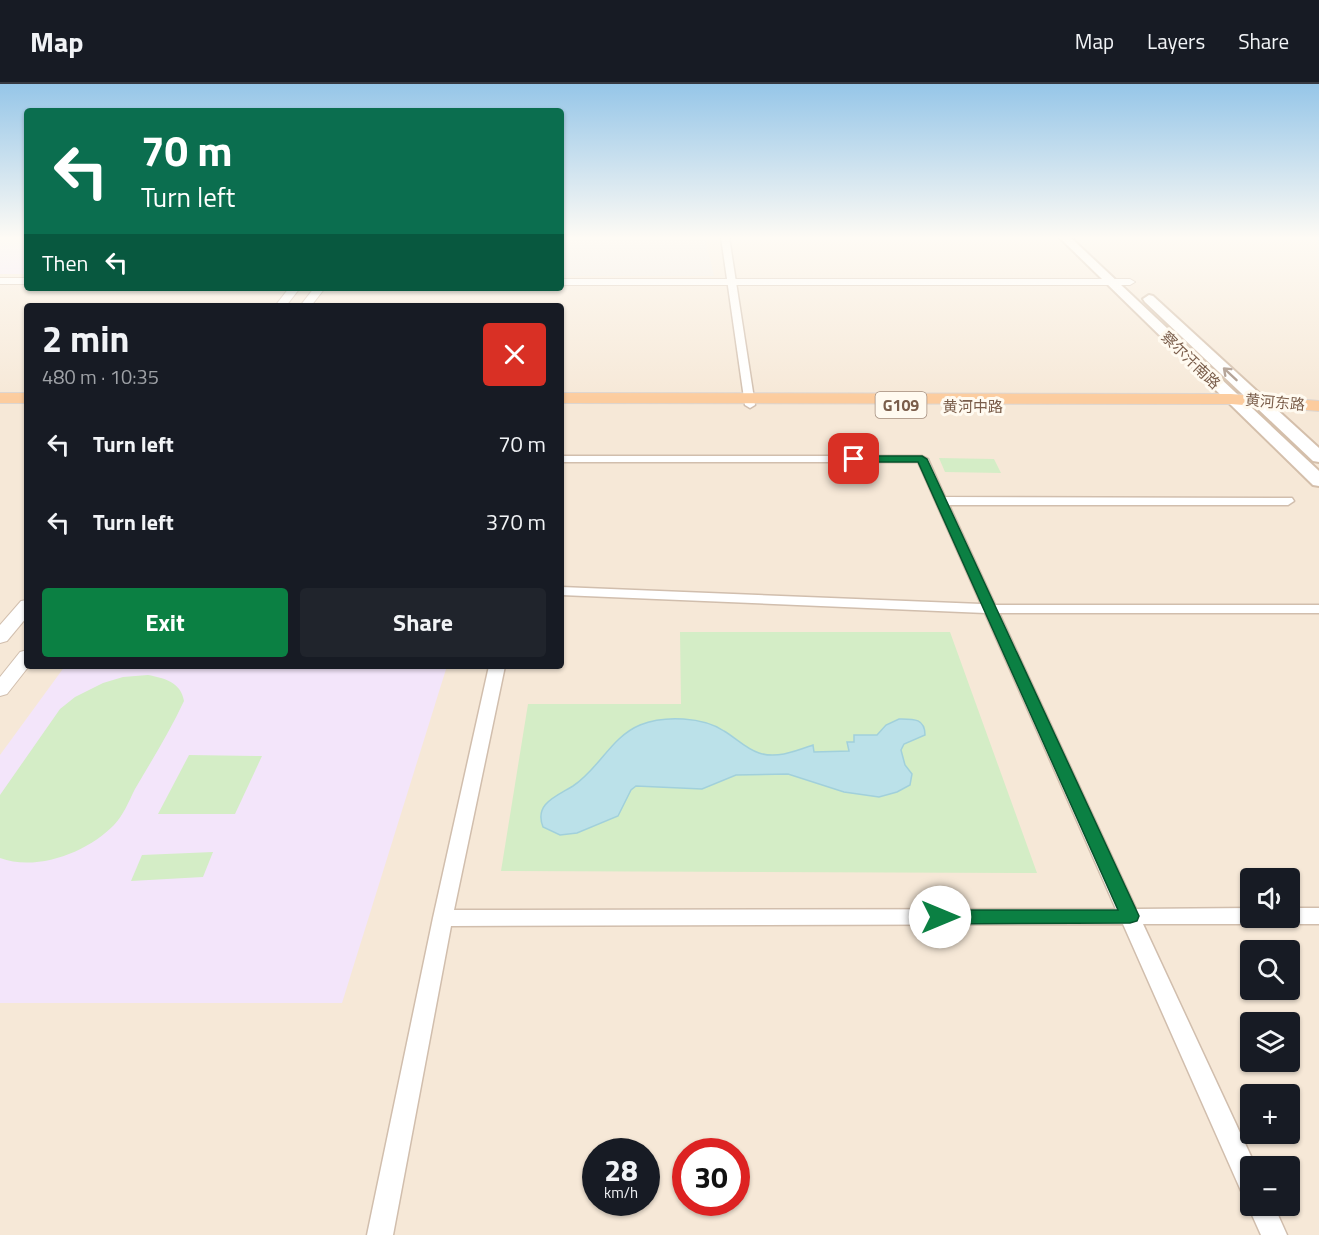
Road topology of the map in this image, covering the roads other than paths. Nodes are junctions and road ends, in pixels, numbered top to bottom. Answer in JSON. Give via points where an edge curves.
{"nodes":[{"id":1,"x":292,"y":291,"type":"edge"},
{"id":2,"x":318,"y":291,"type":"edge"},
{"id":3,"x":732,"y":291,"type":"edge"},
{"id":4,"x":1118,"y":291,"type":"edge"},
{"id":5,"x":1139,"y":291,"type":"edge"},
{"id":6,"x":282,"y":303,"type":"edge"},
{"id":7,"x":308,"y":303,"type":"edge"},
{"id":8,"x":564,"y":398,"type":"edge"},
{"id":9,"x":0,"y":400,"type":"edge"},
{"id":10,"x":24,"y":400,"type":"edge"},
{"id":11,"x":750,"y":401,"type":"junction"},
{"id":12,"x":1236,"y":403,"type":"junction"},
{"id":13,"x":564,"y":404,"type":"edge"},
{"id":14,"x":1262,"y":404,"type":"junction"},
{"id":15,"x":1319,"y":406,"type":"edge"},
{"id":16,"x":1319,"y":412,"type":"edge"},
{"id":17,"x":1275,"y":439,"type":"junction"},
{"id":18,"x":1299,"y":439,"type":"junction"},
{"id":19,"x":1319,"y":457,"type":"edge"},
{"id":20,"x":564,"y":459,"type":"edge"},
{"id":21,"x":1319,"y":481,"type":"edge"},
{"id":22,"x":941,"y":501,"type":"junction"},
{"id":23,"x":1288,"y":501,"type":"dead end"},
{"id":24,"x":564,"y":591,"type":"edge"},
{"id":25,"x":24,"y":609,"type":"edge"},
{"id":26,"x":988,"y":609,"type":"junction"},
{"id":27,"x":1319,"y":609,"type":"edge"},
{"id":28,"x":0,"y":637,"type":"edge"},
{"id":29,"x":24,"y":660,"type":"edge"},
{"id":30,"x":496,"y":669,"type":"edge"},
{"id":31,"x":0,"y":690,"type":"edge"},
{"id":32,"x":1130,"y":916,"type":"junction"},
{"id":33,"x":1240,"y":916,"type":"edge"},
{"id":34,"x":1300,"y":916,"type":"edge"},
{"id":35,"x":1319,"y":916,"type":"edge"},
{"id":36,"x":443,"y":918,"type":"junction"},
{"id":37,"x":1240,"y":1160,"type":"edge"},
{"id":38,"x":1265,"y":1216,"type":"edge"},
{"id":39,"x":380,"y":1235,"type":"edge"},
{"id":40,"x":1274,"y":1235,"type":"edge"}],
"edges":[{"from":1,"to":6,"type":"street"},
{"from":2,"to":7,"type":"street"},
{"from":3,"to":11,"type":"street"},
{"from":4,"to":12,"type":"main road","name":"察尔汗南路"},
{"from":14,"to":5,"type":"main road","name":"察尔汗南路","one_way":true},
{"from":8,"to":11,"type":"highway","name":"黄河中路","number":"G109"},
{"from":9,"to":10,"type":"highway"},
{"from":11,"to":12,"type":"highway","name":"黄河中路","number":"G109"},
{"from":11,"to":13,"type":"highway","name":"黄河中路","number":"G109"},
{"from":12,"to":14,"type":"highway","name":"黄河东路","number":"G109"},
{"from":12,"to":17,"type":"main road","name":"察尔汗南路"},
{"from":14,"to":15,"type":"highway","name":"黄河东路","number":"G109"},
{"from":14,"to":16,"type":"highway","name":"黄河东路","number":"G109"},
{"from":14,"to":18,"type":"main road","name":"察尔汗南路"},
{"from":17,"to":18,"type":"street"},
{"from":17,"to":21,"type":"main road","name":"察尔汗南路"},
{"from":18,"to":19,"type":"main road","name":"察尔汗南路"},
{"from":20,"to":22,"type":"street","via":[[922,459]]},
{"from":22,"to":23,"type":"street"},
{"from":22,"to":26,"type":"street"},
{"from":24,"to":26,"type":"street"},
{"from":25,"to":28,"type":"street"},
{"from":26,"to":27,"type":"street"},
{"from":26,"to":32,"type":"street"},
{"from":29,"to":31,"type":"street"},
{"from":30,"to":36,"type":"street"},
{"from":32,"to":33,"type":"street"},
{"from":32,"to":36,"type":"street"},
{"from":32,"to":37,"type":"street"},
{"from":34,"to":35,"type":"street"},
{"from":36,"to":39,"type":"street"},
{"from":38,"to":40,"type":"street"}]}
